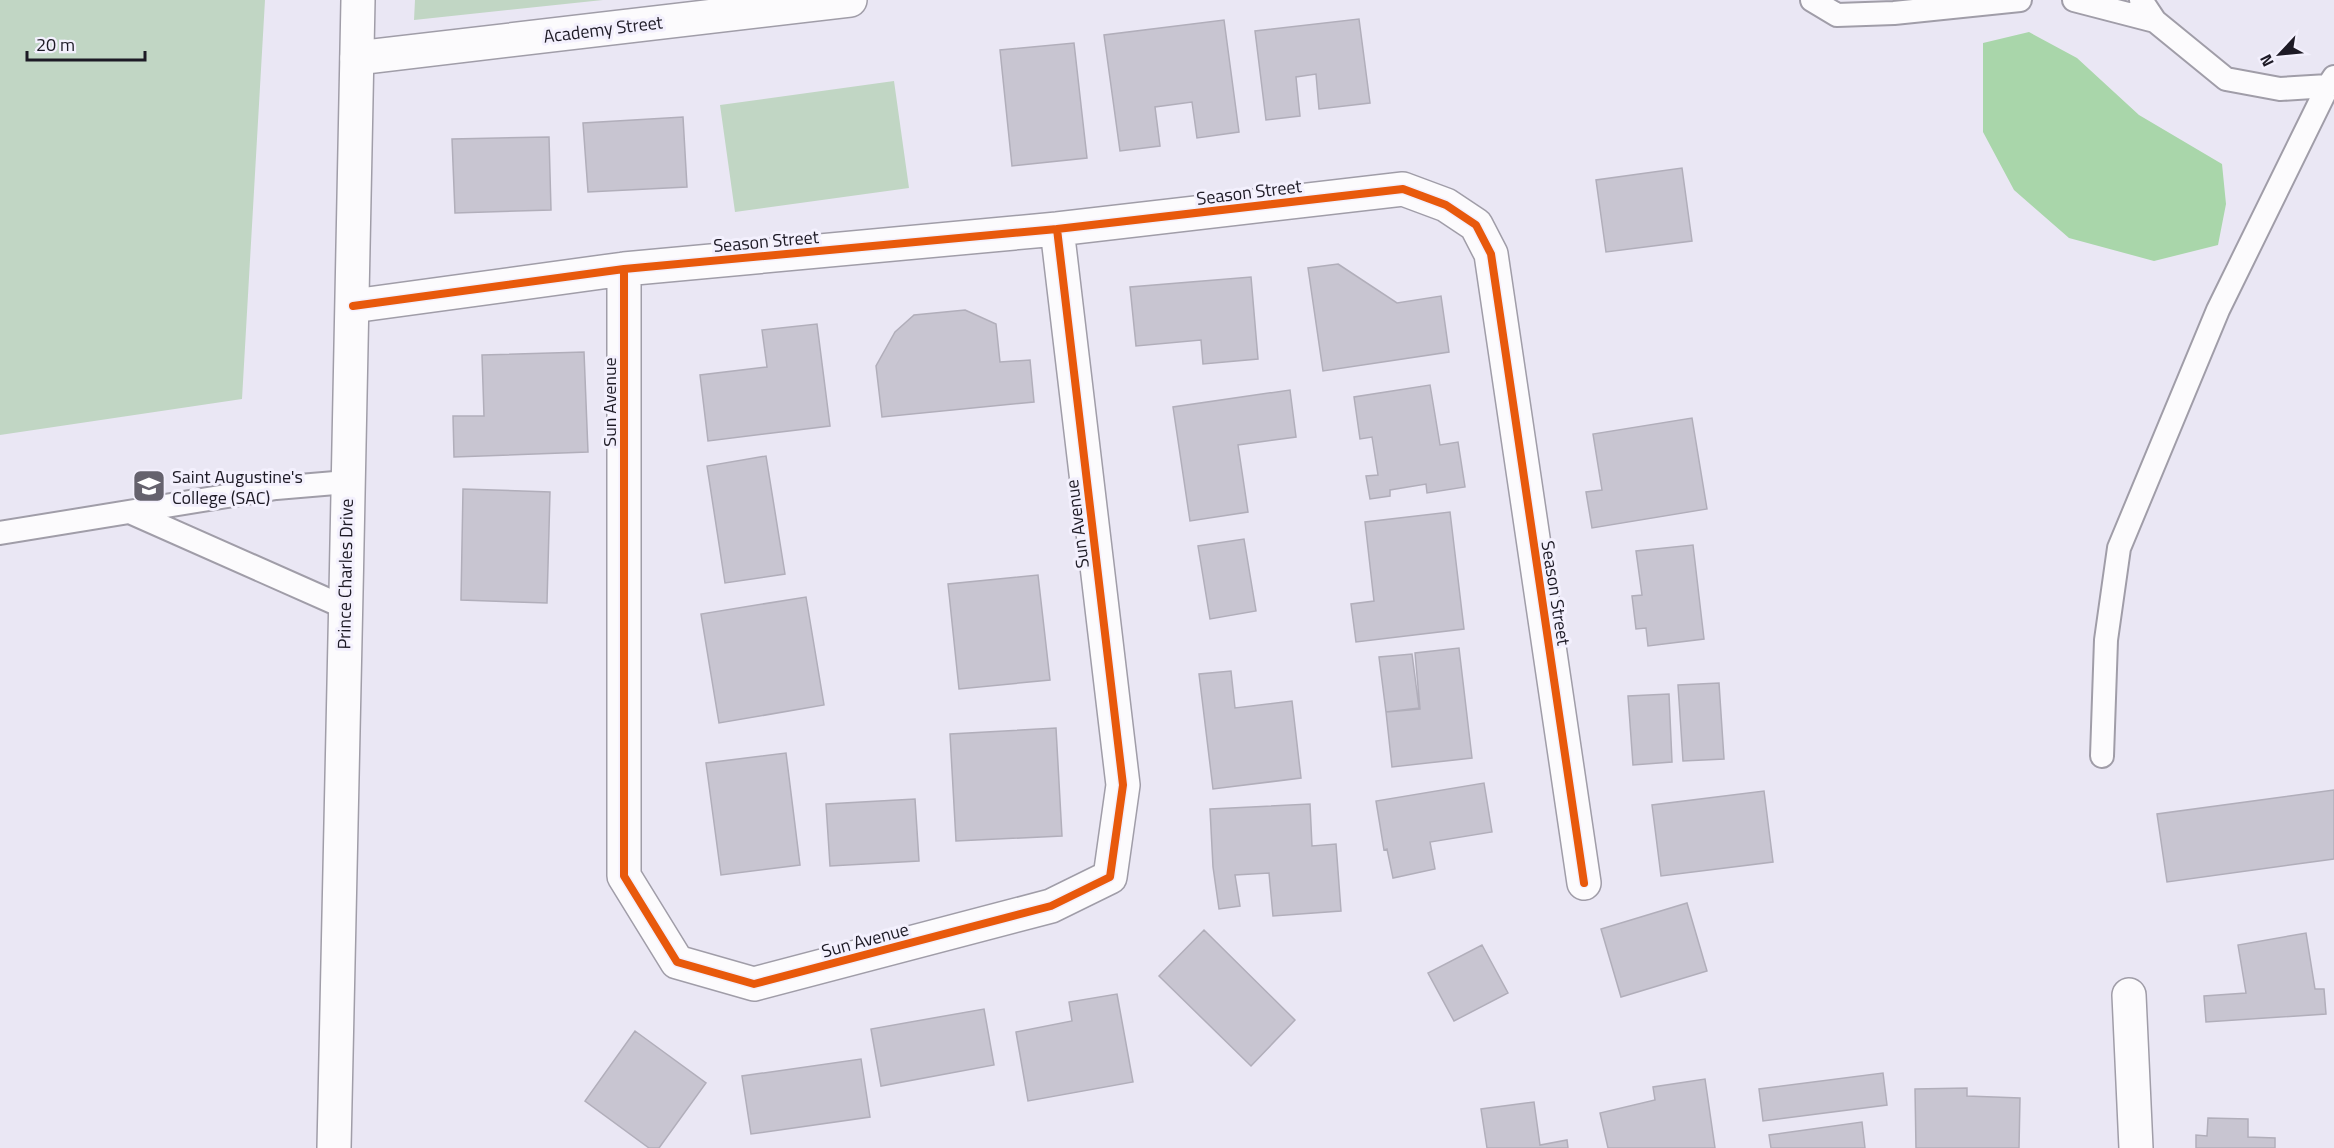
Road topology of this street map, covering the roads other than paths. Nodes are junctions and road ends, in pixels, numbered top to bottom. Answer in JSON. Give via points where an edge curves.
{"nodes":[{"id":1,"x":358,"y":0,"type":"edge"},
{"id":2,"x":850,"y":0,"type":"edge"},
{"id":3,"x":1812,"y":0,"type":"edge"},
{"id":4,"x":2020,"y":0,"type":"edge"},
{"id":5,"x":2074,"y":0,"type":"edge"},
{"id":6,"x":2141,"y":0,"type":"edge"},
{"id":7,"x":2155,"y":21,"type":"junction"},
{"id":8,"x":357,"y":58,"type":"junction"},
{"id":9,"x":2331,"y":82,"type":"edge"},
{"id":10,"x":1058,"y":229,"type":"junction"},
{"id":11,"x":624,"y":269,"type":"junction"},
{"id":12,"x":353,"y":306,"type":"junction"},
{"id":13,"x":347,"y":482,"type":"junction"},
{"id":14,"x":132,"y":513,"type":"junction"},
{"id":15,"x":0,"y":533,"type":"edge"},
{"id":16,"x":344,"y":607,"type":"junction"},
{"id":17,"x":2102,"y":756,"type":"dead end"},
{"id":18,"x":1584,"y":883,"type":"dead end"},
{"id":19,"x":2129,"y":995,"type":"dead end"},
{"id":20,"x":334,"y":1148,"type":"edge"},
{"id":21,"x":2136,"y":1148,"type":"edge"}],
"edges":[{"from":1,"to":8,"type":"main road","name":"Prince Charles Drive"},
{"from":2,"to":8,"type":"main road","name":"Academy Street"},
{"from":3,"to":4,"type":"lane","via":[[1837,15]]},
{"from":5,"to":7,"type":"lane"},
{"from":6,"to":7,"type":"lane"},
{"from":7,"to":9,"type":"lane","via":[[2226,79],[2280,89]]},
{"from":8,"to":12,"type":"main road","name":"Prince Charles Drive"},
{"from":9,"to":17,"type":"lane","via":[[2218,310],[2119,548],[2106,640]]},
{"from":10,"to":11,"type":"main road","name":"Season Street"},
{"from":10,"to":11,"type":"main road","name":"Sun Avenue","via":[[1123,785],[1110,877],[1051,906],[754,984],[676,962],[624,876]]},
{"from":10,"to":18,"type":"main road","name":"Season Street","via":[[1403,189],[1446,205],[1476,225],[1491,254]]},
{"from":11,"to":12,"type":"main road","name":"Season Street"},
{"from":12,"to":13,"type":"main road","name":"Prince Charles Drive"},
{"from":13,"to":14,"type":"lane","via":[[276,488]]},
{"from":13,"to":16,"type":"main road","name":"Prince Charles Drive"},
{"from":14,"to":15,"type":"lane"},
{"from":14,"to":16,"type":"lane"},
{"from":16,"to":20,"type":"main road","name":"Prince Charles Drive"},
{"from":19,"to":21,"type":"main road"}]}
